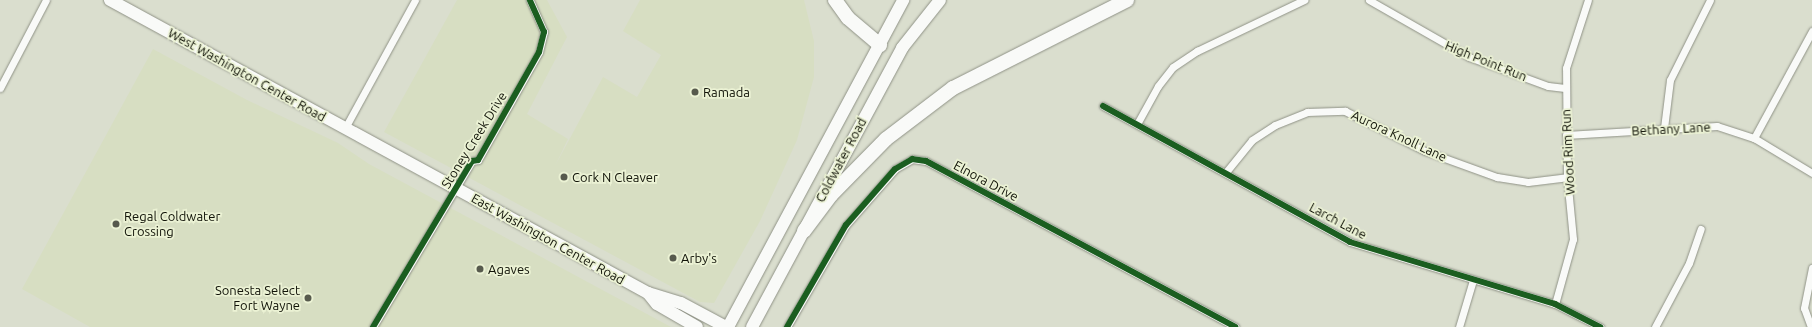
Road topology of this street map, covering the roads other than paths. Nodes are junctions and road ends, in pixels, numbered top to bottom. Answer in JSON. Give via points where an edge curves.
{"nodes":[{"id":1,"x":46,"y":0,"type":"edge"},
{"id":2,"x":110,"y":0,"type":"edge"},
{"id":3,"x":415,"y":0,"type":"edge"},
{"id":4,"x":530,"y":0,"type":"edge"},
{"id":5,"x":835,"y":0,"type":"edge"},
{"id":6,"x":903,"y":0,"type":"edge"},
{"id":7,"x":940,"y":0,"type":"edge"},
{"id":8,"x":1127,"y":0,"type":"edge"},
{"id":9,"x":1304,"y":0,"type":"edge"},
{"id":10,"x":1369,"y":0,"type":"edge"},
{"id":11,"x":1588,"y":0,"type":"edge"},
{"id":12,"x":1710,"y":0,"type":"edge"},
{"id":13,"x":1812,"y":31,"type":"edge"},
{"id":14,"x":880,"y":45,"type":"junction"},
{"id":15,"x":0,"y":88,"type":"edge"},
{"id":16,"x":1565,"y":88,"type":"junction"},
{"id":17,"x":1103,"y":106,"type":"dead end"},
{"id":18,"x":1137,"y":124,"type":"junction"},
{"id":19,"x":345,"y":128,"type":"junction"},
{"id":20,"x":1664,"y":128,"type":"junction"},
{"id":21,"x":1566,"y":135,"type":"junction"},
{"id":22,"x":1754,"y":138,"type":"junction"},
{"id":23,"x":384,"y":150,"type":"joint"},
{"id":24,"x":1226,"y":172,"type":"junction"},
{"id":25,"x":1812,"y":173,"type":"edge"},
{"id":26,"x":1567,"y":177,"type":"junction"},
{"id":27,"x":457,"y":189,"type":"junction"},
{"id":28,"x":1701,"y":230,"type":"dead end"},
{"id":29,"x":804,"y":231,"type":"junction"},
{"id":30,"x":1812,"y":268,"type":"edge"},
{"id":31,"x":1473,"y":280,"type":"junction"},
{"id":32,"x":648,"y":293,"type":"junction"},
{"id":33,"x":1555,"y":304,"type":"junction"},
{"id":34,"x":373,"y":327,"type":"edge"},
{"id":35,"x":697,"y":327,"type":"edge"},
{"id":36,"x":727,"y":327,"type":"edge"},
{"id":37,"x":752,"y":327,"type":"edge"},
{"id":38,"x":787,"y":327,"type":"edge"},
{"id":39,"x":1235,"y":327,"type":"edge"},
{"id":40,"x":1459,"y":327,"type":"edge"},
{"id":41,"x":1600,"y":327,"type":"edge"},
{"id":42,"x":1655,"y":327,"type":"edge"},
{"id":43,"x":1811,"y":327,"type":"edge"}],
"edges":[{"from":1,"to":15,"type":"street"},
{"from":2,"to":19,"type":"main road","name":"West Washington Center Road"},
{"from":3,"to":19,"type":"street"},
{"from":4,"to":27,"type":"street","name":"Stoney Creek Drive","via":[[544,32],[539,52],[478,160],[472,161]]},
{"from":5,"to":14,"type":"highway","via":[[848,18]]},
{"from":6,"to":14,"type":"main road","name":"Coldwater Road"},
{"from":7,"to":29,"type":"main road","name":"Coldwater Road","via":[[902,48]]},
{"from":8,"to":29,"type":"highway","via":[[1010,56],[953,88],[886,139],[831,195]]},
{"from":9,"to":18,"type":"street","via":[[1197,51],[1173,68],[1158,86]]},
{"from":10,"to":16,"type":"street","name":"High Point Run","via":[[1469,57],[1548,86]]},
{"from":11,"to":16,"type":"street","name":"Wood Rim Run","via":[[1571,45]]},
{"from":12,"to":20,"type":"street","via":[[1670,80]]},
{"from":13,"to":22,"type":"street"},
{"from":14,"to":36,"type":"main road","name":"Coldwater Road"},
{"from":16,"to":21,"type":"street","name":"Wood Rim Run"},
{"from":17,"to":18,"type":"street","name":"Larch Lane"},
{"from":18,"to":24,"type":"street","name":"Larch Lane"},
{"from":19,"to":23,"type":"main road","name":"West Washington Center Road"},
{"from":20,"to":21,"type":"street","name":"Bethany Lane"},
{"from":20,"to":22,"type":"street","name":"Bethany Lane","via":[[1716,126]]},
{"from":21,"to":26,"type":"street","name":"Wood Rim Run"},
{"from":22,"to":25,"type":"street","name":"Bethany Lane"},
{"from":23,"to":27,"type":"main road","name":"East Washington Center Road"},
{"from":24,"to":26,"type":"street","name":"Aurora Knoll Lane","via":[[1252,140],[1275,125],[1307,112],[1345,111],[1419,148],[1497,177],[1528,182]]},
{"from":24,"to":31,"type":"street","name":"Larch Lane","via":[[1350,242]]},
{"from":26,"to":33,"type":"street","name":"Wood Rim Run","via":[[1573,238]]},
{"from":27,"to":32,"type":"main road","name":"East Washington Center Road"},
{"from":27,"to":34,"type":"street","name":"Stoney Creek Drive"},
{"from":28,"to":42,"type":"street","via":[[1689,263]]},
{"from":29,"to":37,"type":"main road","name":"Coldwater Road"},
{"from":30,"to":43,"type":"street","via":[[1804,308]]},
{"from":31,"to":33,"type":"street","name":"Larch Lane"},
{"from":31,"to":40,"type":"street"},
{"from":32,"to":35,"type":"main road","name":"East Washington Center Road","via":[[657,304]]},
{"from":32,"to":36,"type":"main road","name":"East Washington Center Road","via":[[681,303]]},
{"from":33,"to":41,"type":"street","name":"Larch Lane"},
{"from":38,"to":39,"type":"street","name":"Elnora Drive","via":[[846,225],[895,169],[912,159],[926,161]]}]}
